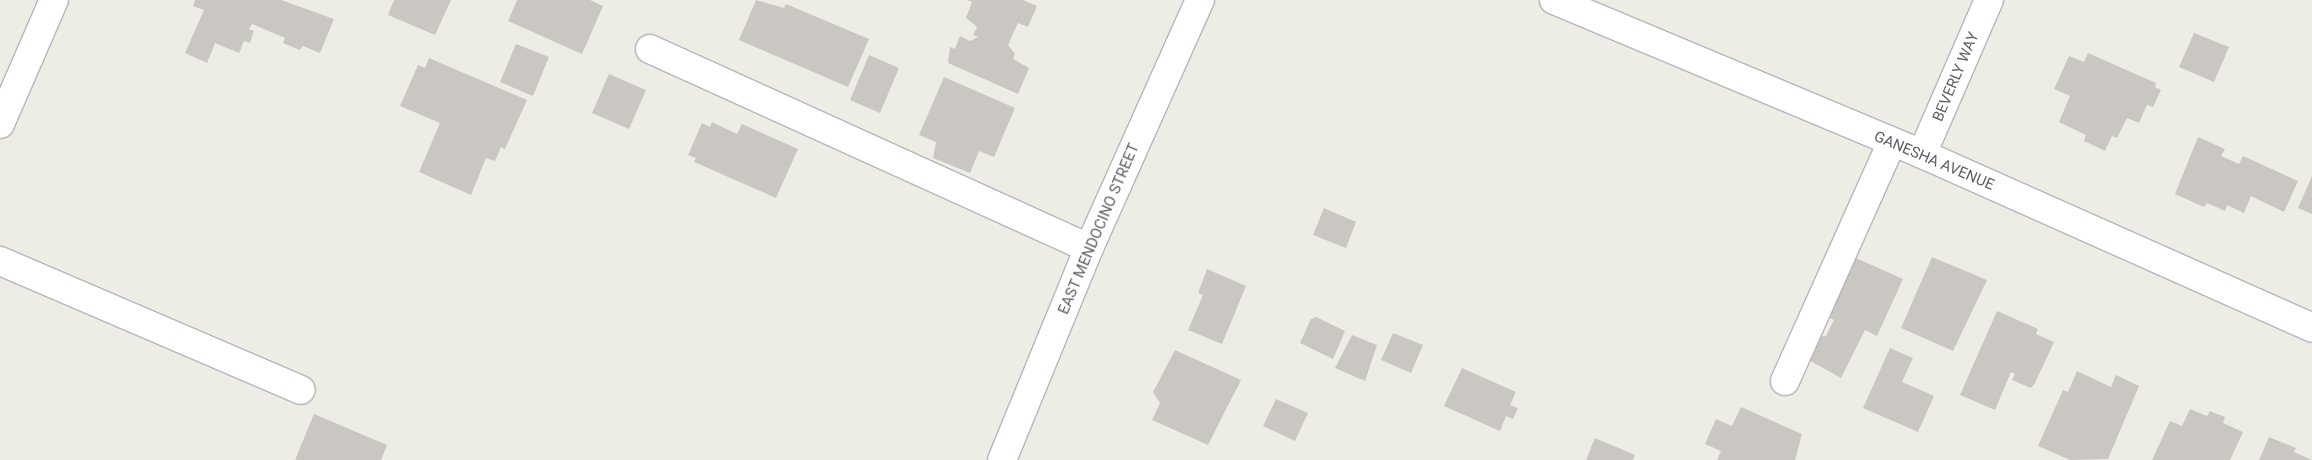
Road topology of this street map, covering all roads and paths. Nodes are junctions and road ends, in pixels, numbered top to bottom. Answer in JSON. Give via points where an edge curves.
{"nodes":[{"id":1,"x":54,"y":0,"type":"edge"},
{"id":2,"x":1200,"y":0,"type":"edge"},
{"id":3,"x":1554,"y":0,"type":"edge"},
{"id":4,"x":1988,"y":0,"type":"edge"},
{"id":5,"x":650,"y":49,"type":"dead end"},
{"id":6,"x":0,"y":124,"type":"edge"},
{"id":7,"x":1891,"y":144,"type":"junction"},
{"id":8,"x":1922,"y":154,"type":"junction"},
{"id":9,"x":1089,"y":248,"type":"junction"},
{"id":10,"x":0,"y":261,"type":"edge"},
{"id":11,"x":2312,"y":328,"type":"edge"},
{"id":12,"x":1785,"y":381,"type":"dead end"},
{"id":13,"x":301,"y":390,"type":"dead end"},
{"id":14,"x":1002,"y":460,"type":"edge"}],
"edges":[{"from":1,"to":6,"type":"street"},
{"from":2,"to":9,"type":"street","name":"EAST MENDOCINO STREET"},
{"from":3,"to":7,"type":"street","name":"GANESHA AVENUE"},
{"from":4,"to":8,"type":"street","name":"BEVERLY WAY"},
{"from":5,"to":9,"type":"street"},
{"from":7,"to":8,"type":"street","name":"GANESHA AVENUE"},
{"from":7,"to":12,"type":"street"},
{"from":8,"to":11,"type":"street","name":"GANESHA AVENUE"},
{"from":9,"to":14,"type":"street","name":"EAST MENDOCINO STREET"},
{"from":10,"to":13,"type":"street"}]}
